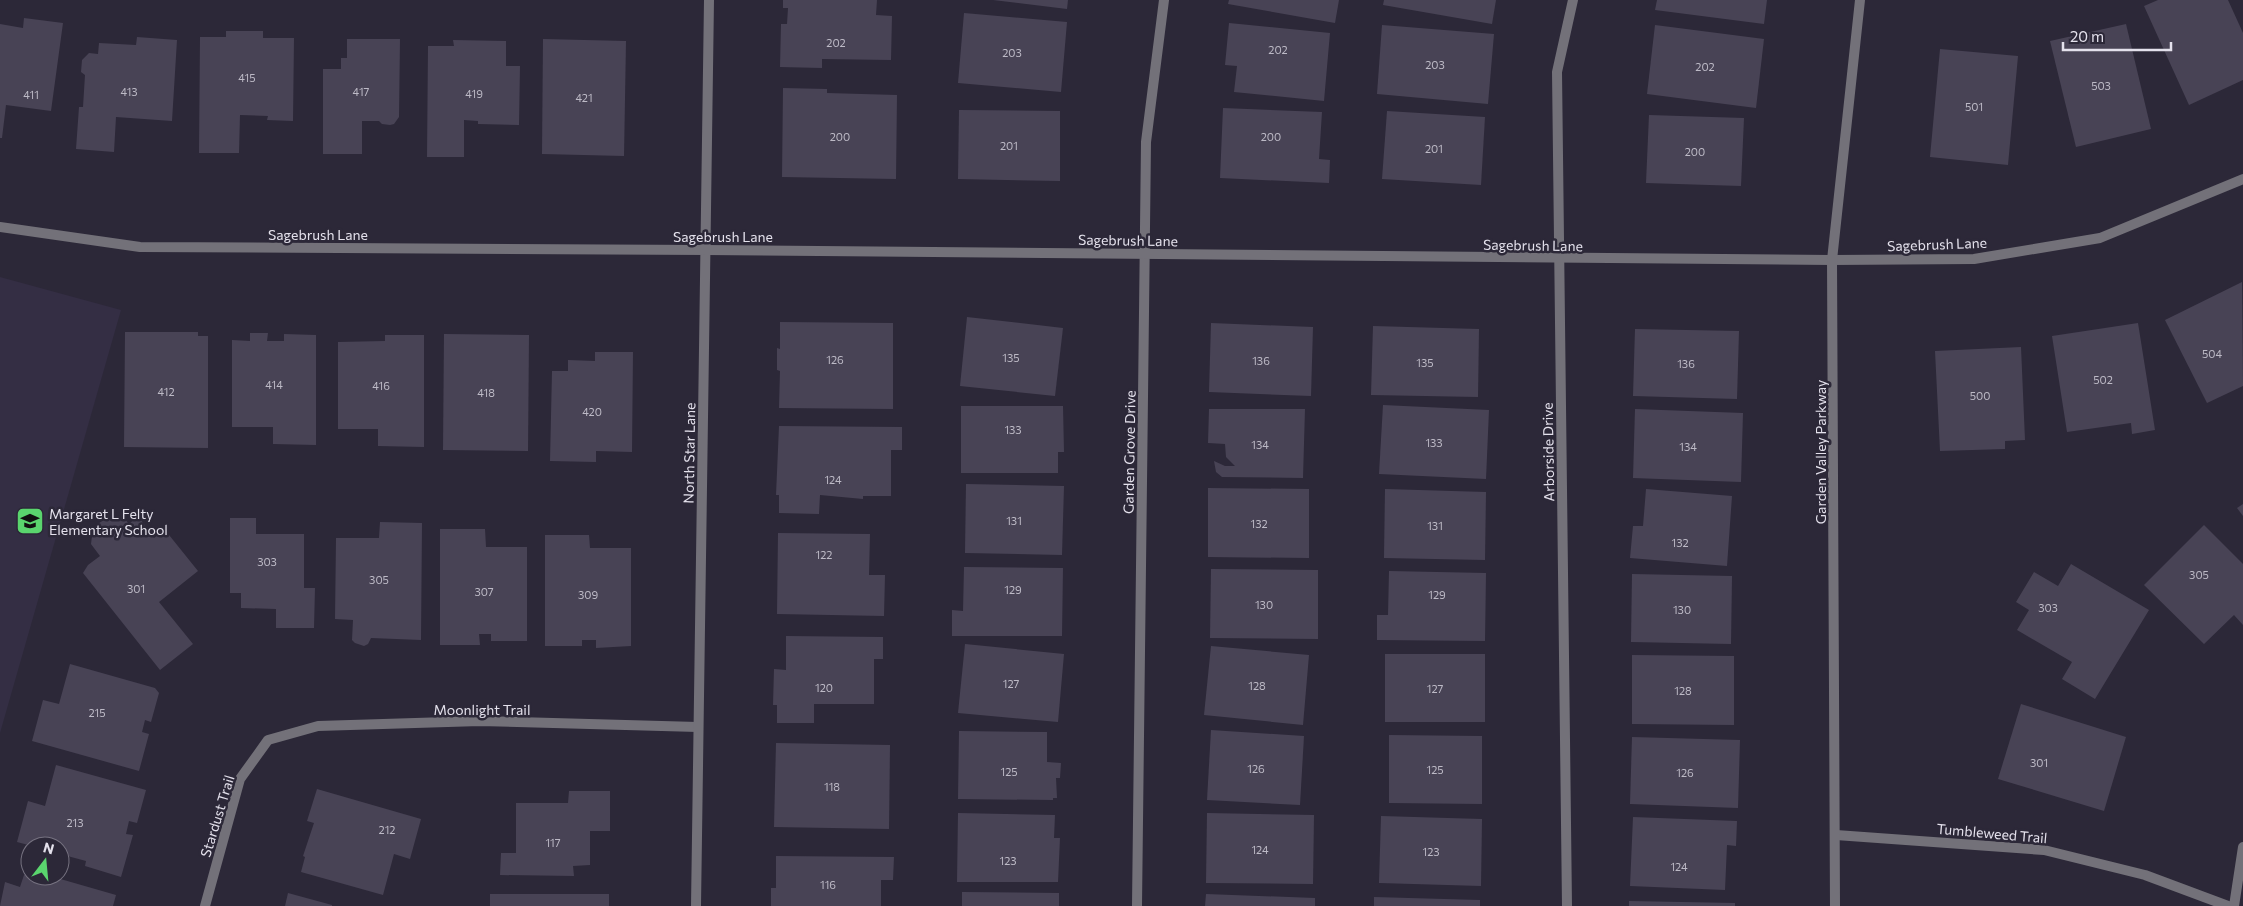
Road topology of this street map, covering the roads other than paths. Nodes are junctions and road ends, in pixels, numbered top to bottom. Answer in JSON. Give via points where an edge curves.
{"nodes":[{"id":1,"x":709,"y":0,"type":"edge"},
{"id":2,"x":1164,"y":0,"type":"edge"},
{"id":3,"x":1573,"y":0,"type":"edge"},
{"id":4,"x":1860,"y":0,"type":"edge"},
{"id":5,"x":2243,"y":179,"type":"edge"},
{"id":6,"x":0,"y":227,"type":"edge"},
{"id":7,"x":706,"y":250,"type":"junction"},
{"id":8,"x":1145,"y":254,"type":"junction"},
{"id":9,"x":1559,"y":259,"type":"junction"},
{"id":10,"x":1832,"y":260,"type":"junction"},
{"id":11,"x":698,"y":726,"type":"junction"},
{"id":12,"x":268,"y":740,"type":"joint"},
{"id":13,"x":1836,"y":835,"type":"junction"},
{"id":14,"x":2243,"y":847,"type":"edge"},
{"id":15,"x":205,"y":906,"type":"edge"},
{"id":16,"x":696,"y":906,"type":"edge"},
{"id":17,"x":1137,"y":906,"type":"edge"},
{"id":18,"x":1567,"y":906,"type":"edge"},
{"id":19,"x":1835,"y":906,"type":"edge"},
{"id":20,"x":2228,"y":906,"type":"edge"},
{"id":21,"x":2234,"y":906,"type":"edge"}],
"edges":[{"from":1,"to":7,"type":"street","name":"North Star Lane"},
{"from":2,"to":8,"type":"street","name":"Garden Grove Drive","via":[[1146,142]]},
{"from":3,"to":9,"type":"street","name":"Arborside Drive","via":[[1557,72]]},
{"from":4,"to":10,"type":"street","name":"Garden Valley Parkway"},
{"from":5,"to":10,"type":"street","name":"Sagebrush Lane","via":[[2100,238],[1974,259]]},
{"from":6,"to":7,"type":"street","name":"Sagebrush Lane","via":[[140,247]]},
{"from":7,"to":8,"type":"street","name":"Sagebrush Lane"},
{"from":7,"to":11,"type":"street","name":"North Star Lane"},
{"from":8,"to":9,"type":"street","name":"Sagebrush Lane"},
{"from":8,"to":17,"type":"street","name":"Garden Grove Drive"},
{"from":9,"to":10,"type":"street","name":"Sagebrush Lane"},
{"from":9,"to":18,"type":"street","name":"Arborside Drive"},
{"from":10,"to":13,"type":"street","name":"Garden Valley Parkway"},
{"from":11,"to":12,"type":"street","name":"Moonlight Trail","via":[[480,721],[318,726]]},
{"from":11,"to":16,"type":"street","name":"North Star Lane"},
{"from":12,"to":15,"type":"street","name":"Stardust Trail","via":[[240,779]]},
{"from":13,"to":19,"type":"street","name":"Garden Valley Parkway"},
{"from":13,"to":20,"type":"street","name":"Tumbleweed Trail","via":[[2044,850],[2145,875]]},
{"from":14,"to":21,"type":"street"}]}
